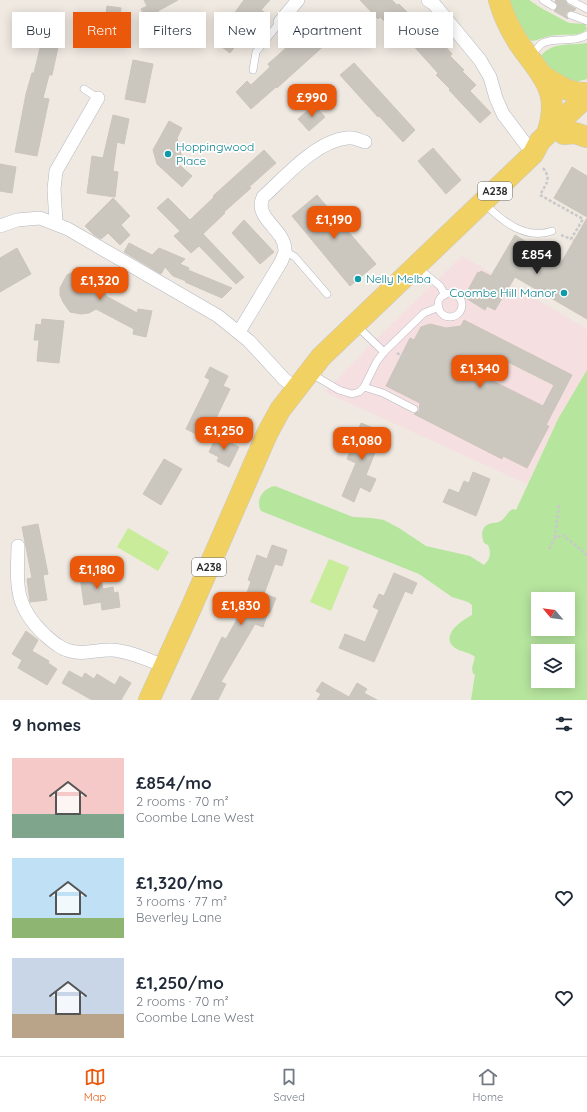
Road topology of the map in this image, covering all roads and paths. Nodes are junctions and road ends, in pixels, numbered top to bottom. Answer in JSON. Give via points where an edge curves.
{"nodes":[{"id":1,"x":298,"y":0,"type":"edge"},
{"id":2,"x":428,"y":0,"type":"edge"},
{"id":3,"x":499,"y":0,"type":"edge"},
{"id":4,"x":542,"y":0,"type":"edge"},
{"id":5,"x":570,"y":0,"type":"edge"},
{"id":6,"x":553,"y":6,"type":"dead end"},
{"id":7,"x":587,"y":10,"type":"edge"},
{"id":8,"x":288,"y":12,"type":"edge"},
{"id":9,"x":572,"y":16,"type":"dead end"},
{"id":10,"x":587,"y":21,"type":"edge"},
{"id":11,"x":278,"y":24,"type":"edge"},
{"id":12,"x":587,"y":35,"type":"edge"},
{"id":13,"x":530,"y":58,"type":"junction"},
{"id":14,"x":253,"y":70,"type":"dead end"},
{"id":15,"x":542,"y":75,"type":"junction"},
{"id":16,"x":84,"y":89,"type":"dead end"},
{"id":17,"x":587,"y":95,"type":"edge"},
{"id":18,"x":98,"y":98,"type":"joint"},
{"id":19,"x":587,"y":114,"type":"edge"},
{"id":20,"x":555,"y":134,"type":"junction"},
{"id":21,"x":587,"y":137,"type":"edge"},
{"id":22,"x":365,"y":142,"type":"dead end"},
{"id":23,"x":537,"y":160,"type":"junction"},
{"id":24,"x":483,"y":202,"type":"junction"},
{"id":25,"x":56,"y":223,"type":"junction"},
{"id":26,"x":0,"y":226,"type":"edge"},
{"id":27,"x":552,"y":231,"type":"dead end"},
{"id":28,"x":574,"y":241,"type":"dead end"},
{"id":29,"x":285,"y":251,"type":"junction"},
{"id":30,"x":417,"y":266,"type":"junction"},
{"id":31,"x":327,"y":294,"type":"dead end"},
{"id":32,"x":445,"y":294,"type":"junction"},
{"id":33,"x":439,"y":307,"type":"junction"},
{"id":34,"x":355,"y":325,"type":"junction"},
{"id":35,"x":239,"y":332,"type":"junction"},
{"id":36,"x":384,"y":352,"type":"junction"},
{"id":37,"x":309,"y":372,"type":"junction"},
{"id":38,"x":364,"y":386,"type":"junction"},
{"id":39,"x":296,"y":388,"type":"junction"},
{"id":40,"x":414,"y":409,"type":"dead end"},
{"id":41,"x":558,"y":504,"type":"dead end"},
{"id":42,"x":555,"y":538,"type":"junction"},
{"id":43,"x":18,"y":546,"type":"dead end"},
{"id":44,"x":549,"y":549,"type":"dead end"},
{"id":45,"x":587,"y":555,"type":"edge"},
{"id":46,"x":164,"y":666,"type":"junction"},
{"id":47,"x":149,"y":700,"type":"edge"}],
"edges":[{"from":1,"to":8,"type":"street"},
{"from":2,"to":23,"type":"street","via":[[480,60],[490,78],[503,114]]},
{"from":3,"to":13,"type":"main road","via":[[508,25]]},
{"from":4,"to":6,"type":"lane"},
{"from":5,"to":7,"type":"lane"},
{"from":9,"to":10,"type":"lane"},
{"from":11,"to":14,"type":"lane","via":[[256,52]]},
{"from":12,"to":13,"type":"lane","via":[[568,41],[546,42]]},
{"from":13,"to":15,"type":"main road"},
{"from":15,"to":17,"type":"main road","via":[[559,87]]},
{"from":15,"to":20,"type":"main road","via":[[553,103],[551,123]]},
{"from":16,"to":18,"type":"lane"},
{"from":17,"to":20,"type":"main road","number":"A238"},
{"from":18,"to":25,"type":"street","via":[[56,171]]},
{"from":19,"to":20,"type":"main road","number":"A238"},
{"from":20,"to":21,"type":"main road","via":[[575,133]]},
{"from":20,"to":23,"type":"main road","number":"A238"},
{"from":22,"to":29,"type":"street","via":[[347,138],[319,148],[263,197],[261,211],[283,238]]},
{"from":23,"to":24,"type":"main road","number":"A238"},
{"from":23,"to":28,"type":"path","via":[[548,175],[540,195],[583,219],[571,239]]},
{"from":24,"to":27,"type":"lane","via":[[505,222],[529,234]]},
{"from":24,"to":30,"type":"main road","number":"A238"},
{"from":25,"to":26,"type":"street","via":[[40,218],[17,220]]},
{"from":25,"to":35,"type":"street","via":[[218,316]]},
{"from":29,"to":31,"type":"lane","via":[[295,257]]},
{"from":29,"to":35,"type":"street"},
{"from":30,"to":32,"type":"lane","via":[[440,286]]},
{"from":30,"to":34,"type":"main road","number":"A238"},
{"from":32,"to":33,"type":"lane","via":[[440,300]]},
{"from":32,"to":33,"type":"lane","via":[[453,294],[459,298],[461,308],[457,314],[450,317],[442,314]]},
{"from":33,"to":36,"type":"lane","via":[[424,313]]},
{"from":34,"to":36,"type":"lane"},
{"from":34,"to":37,"type":"main road","number":"A238"},
{"from":35,"to":39,"type":"street"},
{"from":36,"to":38,"type":"lane","via":[[376,361]]},
{"from":37,"to":38,"type":"lane","via":[[339,390],[352,394],[359,392]]},
{"from":37,"to":39,"type":"main road","number":"A238"},
{"from":38,"to":40,"type":"lane"},
{"from":39,"to":46,"type":"main road","number":"A238","via":[[280,410],[264,441]]},
{"from":41,"to":42,"type":"path"},
{"from":42,"to":44,"type":"path"},
{"from":42,"to":45,"type":"path","via":[[563,535]]},
{"from":43,"to":46,"type":"street","via":[[18,592],[22,607],[29,619],[54,644],[76,652],[122,651]]},
{"from":46,"to":47,"type":"main road","number":"A238"}]}
